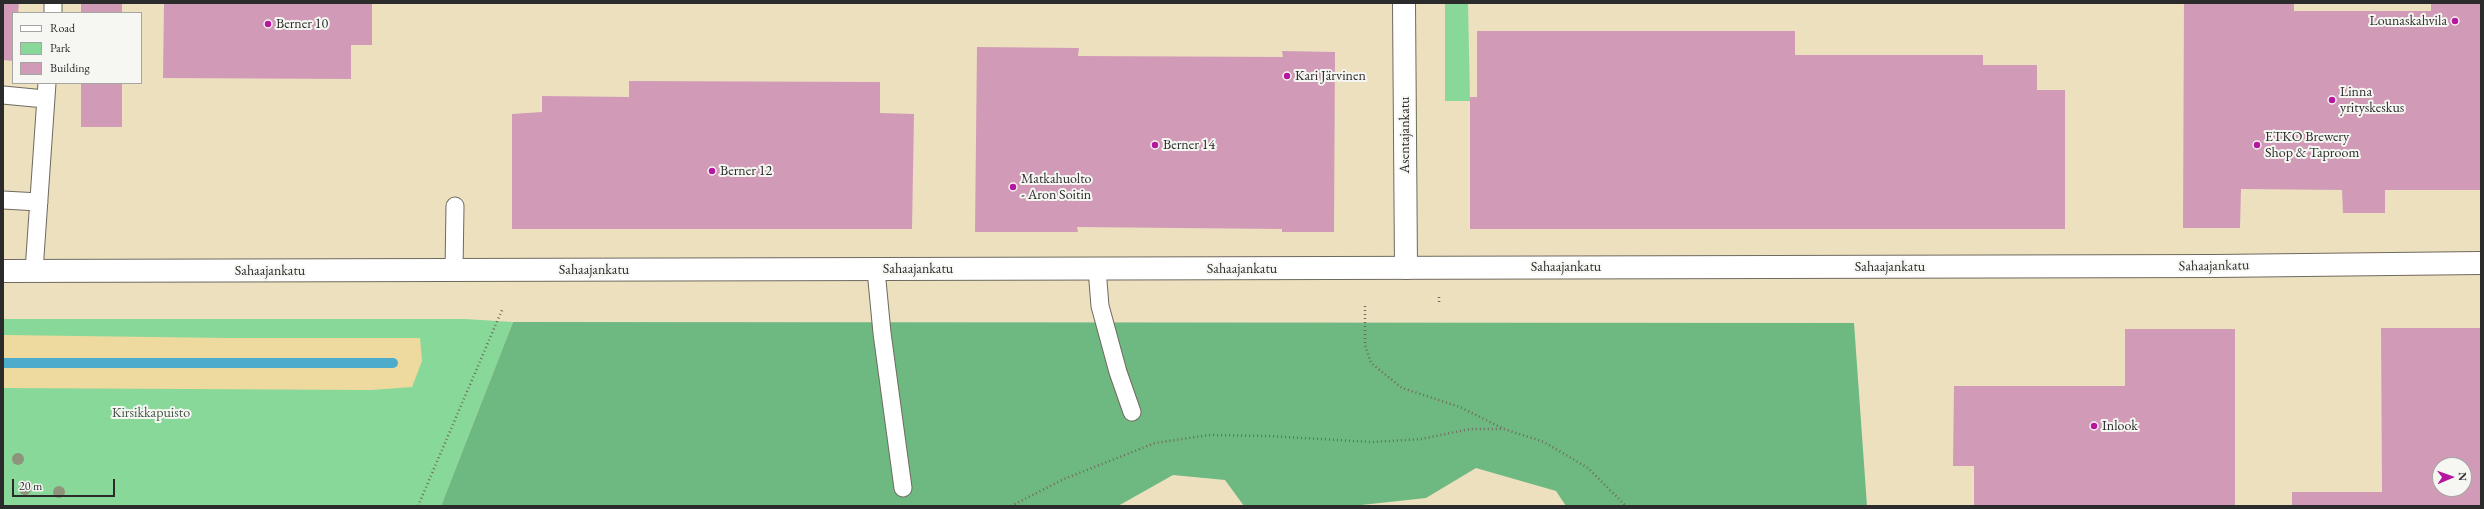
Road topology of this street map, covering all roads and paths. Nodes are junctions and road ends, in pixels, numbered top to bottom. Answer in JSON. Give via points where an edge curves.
{"nodes":[{"id":1,"x":1404,"y":3,"type":"edge"},
{"id":2,"x":46,"y":91,"type":"edge"},
{"id":3,"x":3,"y":95,"type":"edge"},
{"id":4,"x":3,"y":200,"type":"edge"},
{"id":5,"x":39,"y":202,"type":"junction"},
{"id":6,"x":455,"y":206,"type":"dead end"},
{"id":7,"x":2481,"y":263,"type":"edge"},
{"id":8,"x":1406,"y":268,"type":"junction"},
{"id":9,"x":1097,"y":269,"type":"junction"},
{"id":10,"x":454,"y":270,"type":"junction"},
{"id":11,"x":876,"y":270,"type":"junction"},
{"id":12,"x":3,"y":271,"type":"edge"},
{"id":13,"x":34,"y":271,"type":"junction"},
{"id":14,"x":1365,"y":306,"type":"dead end"},
{"id":15,"x":502,"y":310,"type":"dead end"},
{"id":16,"x":1132,"y":412,"type":"dead end"},
{"id":17,"x":1504,"y":429,"type":"junction"},
{"id":18,"x":903,"y":488,"type":"dead end"},
{"id":19,"x":418,"y":506,"type":"edge"},
{"id":20,"x":1011,"y":506,"type":"edge"},
{"id":21,"x":1626,"y":506,"type":"edge"}],
"edges":[{"from":1,"to":8,"type":"main road","name":"Asentajankatu"},
{"from":2,"to":3,"type":"lane"},
{"from":2,"to":5,"type":"lane"},
{"from":4,"to":5,"type":"lane"},
{"from":5,"to":13,"type":"lane"},
{"from":6,"to":10,"type":"lane"},
{"from":7,"to":8,"type":"main road","name":"Sahaajankatu"},
{"from":8,"to":9,"type":"main road","name":"Sahaajankatu"},
{"from":9,"to":11,"type":"main road","name":"Sahaajankatu"},
{"from":9,"to":16,"type":"lane","via":[[1100,306]]},
{"from":10,"to":11,"type":"main road","name":"Sahaajankatu"},
{"from":10,"to":13,"type":"main road","name":"Sahaajankatu"},
{"from":11,"to":18,"type":"lane"},
{"from":12,"to":13,"type":"main road","name":"Sahaajankatu"},
{"from":14,"to":17,"type":"path","via":[[1365,345],[1371,363],[1402,388],[1460,407]]},
{"from":15,"to":19,"type":"path"},
{"from":17,"to":20,"type":"path","via":[[1470,429],[1421,439],[1372,442],[1209,434],[1155,443],[1064,479]]},
{"from":17,"to":21,"type":"path","via":[[1544,442],[1588,468]]}]}
